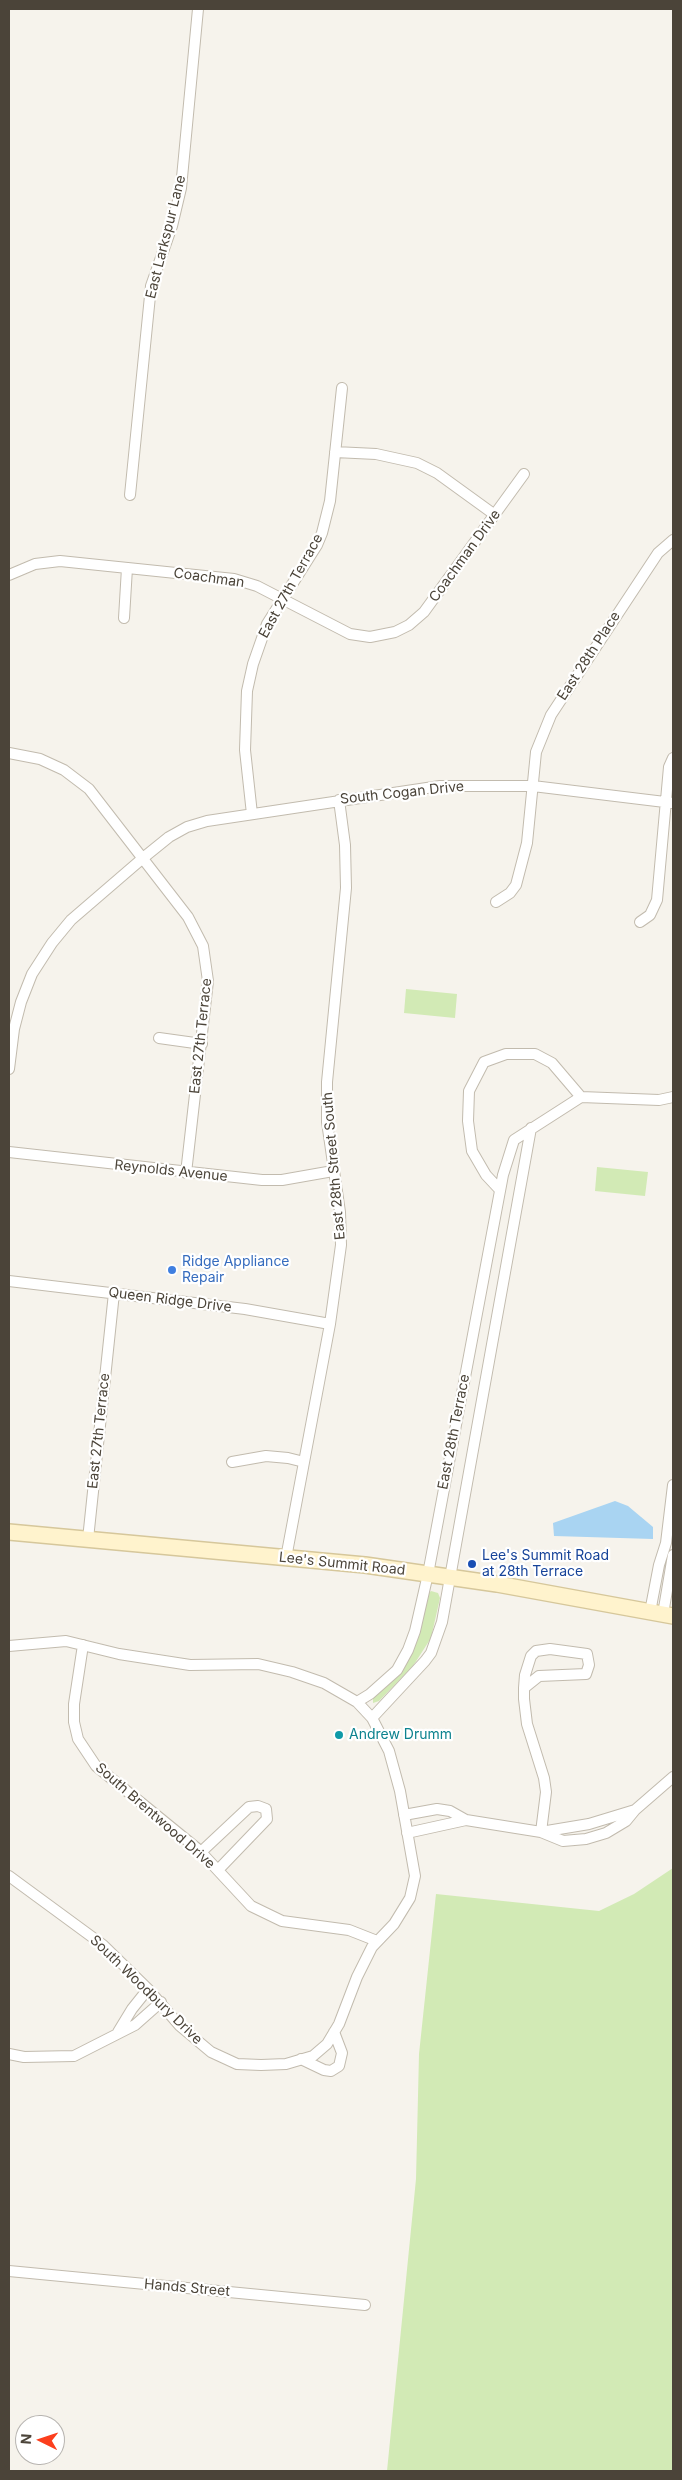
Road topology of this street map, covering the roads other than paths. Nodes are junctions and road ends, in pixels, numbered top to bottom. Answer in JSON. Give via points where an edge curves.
{"nodes":[{"id":1,"x":198,"y":9,"type":"edge"},
{"id":2,"x":342,"y":388,"type":"dead end"},
{"id":3,"x":335,"y":452,"type":"junction"},
{"id":4,"x":524,"y":474,"type":"dead end"},
{"id":5,"x":130,"y":495,"type":"dead end"},
{"id":6,"x":495,"y":515,"type":"junction"},
{"id":7,"x":673,"y":540,"type":"edge"},
{"id":8,"x":127,"y":568,"type":"junction"},
{"id":9,"x":9,"y":575,"type":"edge"},
{"id":10,"x":282,"y":599,"type":"junction"},
{"id":11,"x":124,"y":618,"type":"dead end"},
{"id":12,"x":399,"y":630,"type":"joint"},
{"id":13,"x":9,"y":753,"type":"edge"},
{"id":14,"x":673,"y":758,"type":"edge"},
{"id":15,"x":533,"y":786,"type":"junction"},
{"id":16,"x":339,"y":800,"type":"junction"},
{"id":17,"x":669,"y":802,"type":"edge"},
{"id":18,"x":252,"y":814,"type":"junction"},
{"id":19,"x":143,"y":858,"type":"junction"},
{"id":20,"x":496,"y":902,"type":"dead end"},
{"id":21,"x":640,"y":922,"type":"dead end"},
{"id":22,"x":159,"y":1038,"type":"dead end"},
{"id":23,"x":202,"y":1044,"type":"junction"},
{"id":24,"x":9,"y":1069,"type":"edge"},
{"id":25,"x":673,"y":1097,"type":"edge"},
{"id":26,"x":581,"y":1098,"type":"junction"},
{"id":27,"x":531,"y":1128,"type":"junction"},
{"id":28,"x":9,"y":1152,"type":"edge"},
{"id":29,"x":333,"y":1171,"type":"junction"},
{"id":30,"x":186,"y":1173,"type":"junction"},
{"id":31,"x":500,"y":1190,"type":"junction"},
{"id":32,"x":9,"y":1281,"type":"edge"},
{"id":33,"x":114,"y":1293,"type":"junction"},
{"id":34,"x":330,"y":1324,"type":"junction"},
{"id":35,"x":232,"y":1462,"type":"dead end"},
{"id":36,"x":304,"y":1462,"type":"junction"},
{"id":37,"x":673,"y":1485,"type":"edge"},
{"id":38,"x":9,"y":1532,"type":"edge"},
{"id":39,"x":88,"y":1539,"type":"junction"},
{"id":40,"x":673,"y":1555,"type":"edge"},
{"id":41,"x":286,"y":1558,"type":"junction"},
{"id":42,"x":428,"y":1574,"type":"junction"},
{"id":43,"x":449,"y":1577,"type":"junction"},
{"id":44,"x":662,"y":1614,"type":"edge"},
{"id":45,"x":83,"y":1645,"type":"junction"},
{"id":46,"x":9,"y":1646,"type":"edge"},
{"id":47,"x":524,"y":1688,"type":"junction"},
{"id":48,"x":357,"y":1702,"type":"junction"},
{"id":49,"x":372,"y":1718,"type":"junction"},
{"id":50,"x":673,"y":1777,"type":"edge"},
{"id":51,"x":404,"y":1815,"type":"junction"},
{"id":52,"x":466,"y":1820,"type":"junction"},
{"id":53,"x":541,"y":1832,"type":"junction"},
{"id":54,"x":407,"y":1833,"type":"junction"},
{"id":55,"x":201,"y":1852,"type":"junction"},
{"id":56,"x":218,"y":1870,"type":"junction"},
{"id":57,"x":9,"y":1876,"type":"edge"},
{"id":58,"x":378,"y":1942,"type":"junction"},
{"id":59,"x":148,"y":1989,"type":"junction"},
{"id":60,"x":161,"y":2002,"type":"junction"},
{"id":61,"x":118,"y":2032,"type":"junction"},
{"id":62,"x":334,"y":2032,"type":"junction"},
{"id":63,"x":9,"y":2054,"type":"edge"},
{"id":64,"x":301,"y":2059,"type":"junction"},
{"id":65,"x":9,"y":2271,"type":"edge"},
{"id":66,"x":365,"y":2305,"type":"dead end"}],
"edges":[{"from":1,"to":5,"type":"street","name":"East Larkspur Lane","via":[[180,188],[172,226],[151,286]]},
{"from":2,"to":3,"type":"street","name":"East 27th Terrace"},
{"from":3,"to":6,"type":"street","via":[[376,454],[417,463],[438,473]]},
{"from":3,"to":10,"type":"street","name":"East 27th Terrace","via":[[330,501],[322,533]]},
{"from":4,"to":6,"type":"street","name":"Coachman Drive"},
{"from":6,"to":12,"type":"street","name":"Coachman Drive","via":[[424,612]]},
{"from":7,"to":15,"type":"street","name":"East 28th Place","via":[[658,553],[551,715],[536,752]]},
{"from":8,"to":9,"type":"street","name":"Coachman","via":[[60,562],[35,564]]},
{"from":8,"to":10,"type":"street","name":"Coachman","via":[[234,579]]},
{"from":8,"to":11,"type":"street"},
{"from":10,"to":12,"type":"street","name":"Coachman","via":[[350,634],[370,636]]},
{"from":10,"to":18,"type":"street","name":"East 27th Terrace","via":[[260,642],[247,691],[245,750]]},
{"from":13,"to":19,"type":"street","name":"East 27th Terrace","via":[[48,762],[89,789]]},
{"from":14,"to":17,"type":"street"},
{"from":15,"to":16,"type":"street","name":"South Cogan Drive","via":[[440,786]]},
{"from":15,"to":17,"type":"street","name":"South Cogan Drive"},
{"from":15,"to":20,"type":"street","name":"East 28th Place","via":[[527,842],[516,884],[510,893]]},
{"from":16,"to":18,"type":"street","name":"South Cogan Drive"},
{"from":16,"to":29,"type":"street","name":"East 28th Street South","via":[[346,888],[327,1082],[327,1122]]},
{"from":17,"to":21,"type":"street","via":[[657,900],[650,915]]},
{"from":18,"to":19,"type":"street","name":"South Cogan Drive","via":[[207,820],[187,827]]},
{"from":19,"to":23,"type":"street","name":"East 27th Terrace","via":[[188,917],[203,946],[208,981]]},
{"from":19,"to":24,"type":"street","name":"South Cogan Drive","via":[[71,920],[32,974],[14,1029]]},
{"from":22,"to":23,"type":"street"},
{"from":23,"to":30,"type":"street","name":"East 27th Terrace"},
{"from":25,"to":26,"type":"street","via":[[659,1100]]},
{"from":26,"to":27,"type":"street","name":"East 28th Terrace"},
{"from":26,"to":31,"type":"street","via":[[552,1063],[535,1054],[506,1054],[484,1062],[469,1091],[468,1122],[472,1151],[486,1175]]},
{"from":27,"to":31,"type":"street","name":"East 28th Terrace","via":[[514,1140]]},
{"from":27,"to":43,"type":"street","name":"East 28th Terrace"},
{"from":28,"to":30,"type":"street","name":"Reynolds Avenue"},
{"from":29,"to":30,"type":"street","name":"Reynolds Avenue","via":[[282,1180]]},
{"from":29,"to":34,"type":"street","name":"East 28th Street South","via":[[340,1212],[340,1245]]},
{"from":31,"to":42,"type":"street","name":"East 28th Terrace"},
{"from":32,"to":33,"type":"street","name":"Queen Ridge Drive"},
{"from":33,"to":34,"type":"street","name":"Queen Ridge Drive","via":[[245,1308]]},
{"from":33,"to":39,"type":"street","name":"East 27th Terrace"},
{"from":34,"to":36,"type":"street","name":"East 28th Street South"},
{"from":35,"to":36,"type":"street","via":[[266,1456]]},
{"from":36,"to":41,"type":"street","name":"East 28th Street South"},
{"from":37,"to":44,"type":"street","via":[[666,1543],[659,1565]]},
{"from":38,"to":39,"type":"main road","name":"Lee's Summit Road"},
{"from":39,"to":41,"type":"main road","name":"Lee's Summit Road"},
{"from":40,"to":44,"type":"street"},
{"from":41,"to":42,"type":"main road","name":"Lee's Summit Road"},
{"from":42,"to":43,"type":"main road","name":"Lee's Summit Road"},
{"from":42,"to":48,"type":"street","name":"East 28th Terrace","via":[[408,1650],[397,1670]]},
{"from":43,"to":44,"type":"main road","name":"Lee's Summit Road"},
{"from":43,"to":49,"type":"street","name":"East 28th Terrace","via":[[442,1622],[431,1652]]},
{"from":45,"to":46,"type":"street","via":[[66,1642]]},
{"from":45,"to":48,"type":"street","via":[[190,1665],[266,1666],[324,1683]]},
{"from":45,"to":55,"type":"street","name":"South Brentwood Drive","via":[[74,1704],[78,1739],[96,1766]]},
{"from":47,"to":47,"type":"street","via":[[531,1656],[536,1651],[550,1649],[587,1654],[589,1665],[586,1674],[539,1676]]},
{"from":47,"to":53,"type":"street","via":[[527,1724],[546,1792]]},
{"from":48,"to":49,"type":"street"},
{"from":49,"to":51,"type":"street","via":[[389,1751]]},
{"from":50,"to":53,"type":"street","via":[[618,1826],[586,1840],[557,1840]]},
{"from":51,"to":52,"type":"street","via":[[437,1809],[450,1811]]},
{"from":51,"to":54,"type":"street"},
{"from":52,"to":53,"type":"street"},
{"from":52,"to":54,"type":"street"},
{"from":54,"to":58,"type":"street","via":[[415,1876],[410,1898]]},
{"from":55,"to":56,"type":"street","name":"South Brentwood Drive"},
{"from":55,"to":56,"type":"street","via":[[249,1807],[258,1806],[266,1810],[267,1819]]},
{"from":56,"to":58,"type":"street","name":"South Brentwood Drive","via":[[251,1906],[282,1921],[349,1930]]},
{"from":57,"to":59,"type":"street","name":"South Woodbury Drive","via":[[103,1945]]},
{"from":58,"to":62,"type":"street","name":"South Woodbury Drive","via":[[357,1977]]},
{"from":59,"to":60,"type":"street","name":"South Woodbury Drive"},
{"from":59,"to":61,"type":"street"},
{"from":60,"to":61,"type":"street","via":[[141,2020]]},
{"from":60,"to":64,"type":"street","name":"South Woodbury Drive","via":[[180,2026],[210,2052],[237,2064],[286,2064]]},
{"from":61,"to":63,"type":"street","via":[[74,2056],[24,2057]]},
{"from":62,"to":64,"type":"street","name":"South Woodbury Drive","via":[[327,2044],[313,2056]]},
{"from":62,"to":64,"type":"street","via":[[342,2053],[339,2066],[331,2071],[324,2070]]},
{"from":65,"to":66,"type":"street","name":"Hands Street"}]}
